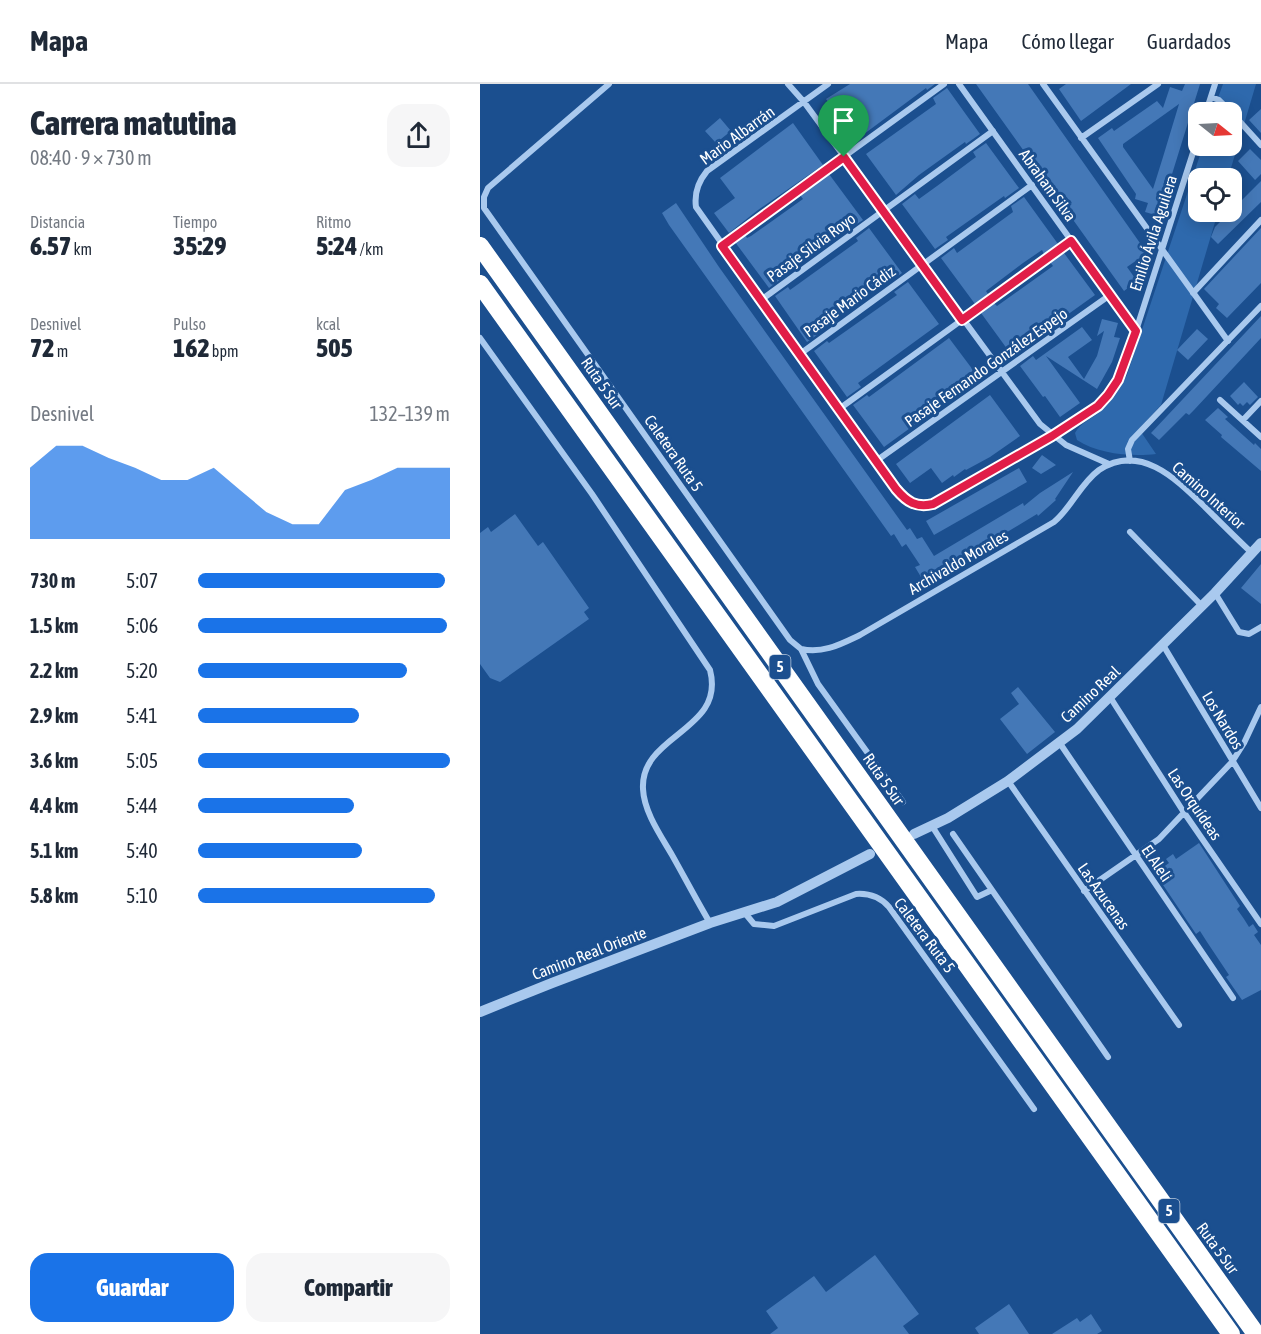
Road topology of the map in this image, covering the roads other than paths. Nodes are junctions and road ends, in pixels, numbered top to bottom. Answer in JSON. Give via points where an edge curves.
{"nodes":[{"id":1,"x":609,"y":84,"type":"edge"},
{"id":2,"x":788,"y":84,"type":"edge"},
{"id":3,"x":828,"y":84,"type":"edge"},
{"id":4,"x":944,"y":84,"type":"edge"},
{"id":5,"x":959,"y":84,"type":"edge"},
{"id":6,"x":1158,"y":84,"type":"edge"},
{"id":7,"x":1215,"y":84,"type":"edge"},
{"id":8,"x":1046,"y":85,"type":"edge"},
{"id":9,"x":1211,"y":97,"type":"junction"},
{"id":10,"x":804,"y":102,"type":"junction"},
{"id":11,"x":1209,"y":102,"type":"edge"},
{"id":12,"x":1221,"y":102,"type":"edge"},
{"id":13,"x":1242,"y":125,"type":"edge"},
{"id":14,"x":993,"y":131,"type":"junction"},
{"id":15,"x":1081,"y":138,"type":"junction"},
{"id":16,"x":1261,"y":145,"type":"edge"},
{"id":17,"x":1192,"y":156,"type":"edge"},
{"id":18,"x":844,"y":157,"type":"junction"},
{"id":19,"x":1032,"y":185,"type":"junction"},
{"id":20,"x":883,"y":211,"type":"junction"},
{"id":21,"x":1261,"y":220,"type":"edge"},
{"id":22,"x":1071,"y":241,"type":"junction"},
{"id":23,"x":480,"y":246,"type":"edge"},
{"id":24,"x":722,"y":246,"type":"junction"},
{"id":25,"x":1163,"y":251,"type":"junction"},
{"id":26,"x":922,"y":265,"type":"junction"},
{"id":27,"x":480,"y":284,"type":"edge"},
{"id":28,"x":1193,"y":293,"type":"junction"},
{"id":29,"x":1110,"y":295,"type":"junction"},
{"id":30,"x":761,"y":300,"type":"junction"},
{"id":31,"x":1261,"y":306,"type":"edge"},
{"id":32,"x":962,"y":320,"type":"junction"},
{"id":33,"x":1136,"y":331,"type":"junction"},
{"id":34,"x":480,"y":338,"type":"edge"},
{"id":35,"x":1228,"y":341,"type":"junction"},
{"id":36,"x":800,"y":354,"type":"junction"},
{"id":37,"x":1001,"y":373,"type":"junction"},
{"id":38,"x":1220,"y":400,"type":"dead end"},
{"id":39,"x":1261,"y":401,"type":"edge"},
{"id":40,"x":839,"y":409,"type":"junction"},
{"id":41,"x":1243,"y":420,"type":"junction"},
{"id":42,"x":1052,"y":436,"type":"junction"},
{"id":43,"x":1261,"y":437,"type":"edge"},
{"id":44,"x":876,"y":461,"type":"junction"},
{"id":45,"x":1130,"y":461,"type":"junction"},
{"id":46,"x":1109,"y":464,"type":"junction"},
{"id":47,"x":1130,"y":532,"type":"dead end"},
{"id":48,"x":1261,"y":543,"type":"edge"},
{"id":49,"x":1252,"y":553,"type":"junction"},
{"id":50,"x":1215,"y":593,"type":"junction"},
{"id":51,"x":1202,"y":606,"type":"junction"},
{"id":52,"x":1261,"y":627,"type":"edge"},
{"id":53,"x":1163,"y":645,"type":"junction"},
{"id":54,"x":801,"y":649,"type":"junction"},
{"id":55,"x":1110,"y":697,"type":"junction"},
{"id":56,"x":1261,"y":707,"type":"edge"},
{"id":57,"x":1059,"y":742,"type":"junction"},
{"id":58,"x":1232,"y":762,"type":"junction"},
{"id":59,"x":1008,"y":781,"type":"junction"},
{"id":60,"x":903,"y":802,"type":"dead end"},
{"id":61,"x":1261,"y":808,"type":"edge"},
{"id":62,"x":1183,"y":811,"type":"junction"},
{"id":63,"x":932,"y":826,"type":"junction"},
{"id":64,"x":914,"y":834,"type":"dead end"},
{"id":65,"x":953,"y":834,"type":"dead end"},
{"id":66,"x":870,"y":854,"type":"dead end"},
{"id":67,"x":1137,"y":856,"type":"junction"},
{"id":68,"x":992,"y":890,"type":"junction"},
{"id":69,"x":1084,"y":891,"type":"junction"},
{"id":70,"x":744,"y":912,"type":"junction"},
{"id":71,"x":710,"y":923,"type":"junction"},
{"id":72,"x":1261,"y":924,"type":"edge"},
{"id":73,"x":1233,"y":998,"type":"dead end"},
{"id":74,"x":480,"y":1012,"type":"edge"},
{"id":75,"x":1179,"y":1025,"type":"dead end"},
{"id":76,"x":1108,"y":1057,"type":"dead end"},
{"id":77,"x":1034,"y":1109,"type":"dead end"},
{"id":78,"x":1231,"y":1334,"type":"edge"},
{"id":79,"x":1256,"y":1334,"type":"edge"}],
"edges":[{"from":1,"to":54,"type":"street","name":"Caletera Ruta 5","via":[[488,188],[484,208],[790,640]]},
{"from":2,"to":10,"type":"street"},
{"from":3,"to":10,"type":"street","name":"Mario Albarrán"},
{"from":4,"to":18,"type":"street"},
{"from":5,"to":14,"type":"street","name":"Abraham Silva"},
{"from":6,"to":15,"type":"street"},
{"from":7,"to":9,"type":"street"},
{"from":8,"to":15,"type":"street"},
{"from":9,"to":11,"type":"street"},
{"from":9,"to":12,"type":"street"},
{"from":10,"to":18,"type":"street"},
{"from":10,"to":24,"type":"street","name":"Mario Albarrán","via":[[707,171],[700,181],[696,207]]},
{"from":13,"to":16,"type":"street"},
{"from":14,"to":19,"type":"street","name":"Abraham Silva"},
{"from":14,"to":20,"type":"street","name":"Pasaje Silvia Royo"},
{"from":15,"to":25,"type":"street"},
{"from":17,"to":25,"type":"street","name":"Emilio Ávila Aguilera"},
{"from":18,"to":20,"type":"street"},
{"from":18,"to":24,"type":"street"},
{"from":19,"to":22,"type":"street","name":"Abraham Silva"},
{"from":19,"to":26,"type":"street","name":"Pasaje Mario Cádiz"},
{"from":20,"to":26,"type":"street"},
{"from":20,"to":30,"type":"street","name":"Pasaje Silvia Royo"},
{"from":21,"to":28,"type":"street"},
{"from":22,"to":29,"type":"street","name":"Abraham Silva"},
{"from":22,"to":32,"type":"street"},
{"from":23,"to":79,"type":"highway","name":"Ruta 5 Sur","number":"5"},
{"from":24,"to":30,"type":"street"},
{"from":25,"to":28,"type":"street"},
{"from":25,"to":33,"type":"street","name":"Emilio Ávila Aguilera"},
{"from":26,"to":32,"type":"street"},
{"from":26,"to":36,"type":"street","name":"Pasaje Mario Cádiz"},
{"from":27,"to":78,"type":"highway","number":"5"},
{"from":28,"to":35,"type":"street"},
{"from":29,"to":33,"type":"street","name":"Abraham Silva"},
{"from":29,"to":37,"type":"street","name":"Pasaje Fernando González Espejo"},
{"from":30,"to":36,"type":"street"},
{"from":31,"to":35,"type":"street"},
{"from":32,"to":37,"type":"street"},
{"from":32,"to":40,"type":"street"},
{"from":33,"to":42,"type":"street","name":"Emilio Ávila Aguilera","via":[[1126,362],[1108,395]]},
{"from":34,"to":71,"type":"street","via":[[711,670],[713,685],[707,707],[656,754],[647,767],[643,788],[654,823]]},
{"from":35,"to":45,"type":"street","via":[[1132,440],[1128,449]]},
{"from":36,"to":40,"type":"street"},
{"from":37,"to":42,"type":"street"},
{"from":37,"to":44,"type":"street","name":"Pasaje Fernando González Espejo"},
{"from":38,"to":41,"type":"street"},
{"from":39,"to":41,"type":"street"},
{"from":40,"to":44,"type":"street"},
{"from":41,"to":43,"type":"street"},
{"from":42,"to":44,"type":"street","name":"Emilio Ávila Aguilera","via":[[926,506],[908,501]]},
{"from":42,"to":46,"type":"street"},
{"from":45,"to":46,"type":"street","name":"Camino Interior"},
{"from":45,"to":49,"type":"street","name":"Camino Interior","via":[[1150,464],[1177,481]]},
{"from":46,"to":54,"type":"street","name":"Archivaldo Morales","via":[[1087,481],[1054,522],[847,641],[819,651]]},
{"from":47,"to":51,"type":"street"},
{"from":48,"to":49,"type":"street","name":"Camino Real"},
{"from":49,"to":50,"type":"street","name":"Camino Real"},
{"from":50,"to":51,"type":"street","name":"Camino Real"},
{"from":50,"to":52,"type":"street","via":[[1239,632],[1249,634]]},
{"from":51,"to":53,"type":"street","name":"Camino Real"},
{"from":53,"to":55,"type":"street","name":"Camino Real"},
{"from":53,"to":58,"type":"street","name":"Los Nardos"},
{"from":54,"to":60,"type":"street","name":"Caletera Ruta 5","via":[[818,684]]},
{"from":55,"to":57,"type":"street","name":"Camino Real"},
{"from":55,"to":62,"type":"street","name":"Las Orquídeas"},
{"from":56,"to":58,"type":"street"},
{"from":57,"to":59,"type":"street","name":"Camino Real"},
{"from":57,"to":67,"type":"street","name":"El Aleli"},
{"from":58,"to":61,"type":"street","name":"Los Nardos"},
{"from":58,"to":62,"type":"street"},
{"from":59,"to":63,"type":"street","name":"Camino Real"},
{"from":59,"to":69,"type":"street","name":"Las Azucenas"},
{"from":62,"to":67,"type":"street","via":[[1159,839]]},
{"from":62,"to":72,"type":"street","name":"Las Orquídeas"},
{"from":63,"to":64,"type":"street","name":"Camino Real"},
{"from":63,"to":68,"type":"street","via":[[977,897]]},
{"from":65,"to":68,"type":"street"},
{"from":66,"to":70,"type":"street","via":[[789,897]]},
{"from":67,"to":69,"type":"street"},
{"from":67,"to":73,"type":"street","name":"El Aleli"},
{"from":68,"to":76,"type":"street"},
{"from":69,"to":75,"type":"street","name":"Las Azucenas"},
{"from":70,"to":71,"type":"street"},
{"from":70,"to":77,"type":"street","name":"Caletera Ruta 5","via":[[754,924],[774,926],[856,894],[880,899]]},
{"from":71,"to":74,"type":"street","name":"Camino Real Oriente"}]}
